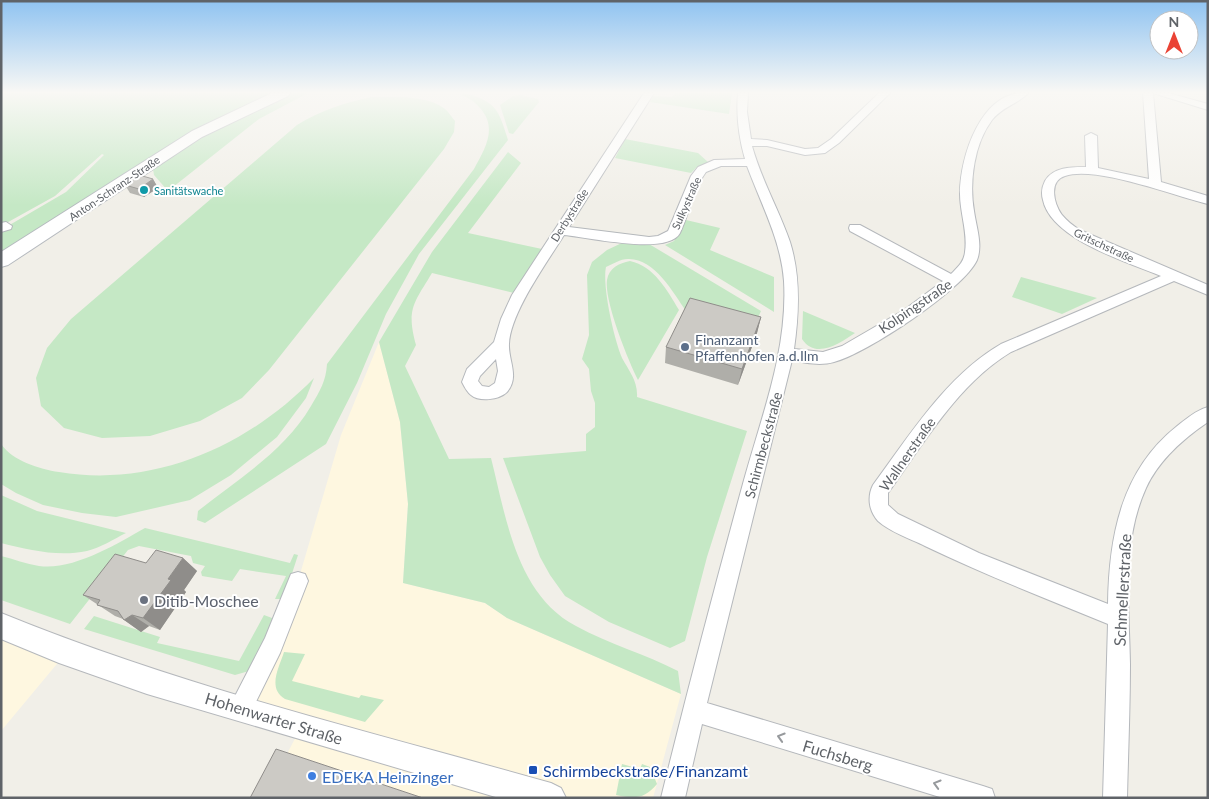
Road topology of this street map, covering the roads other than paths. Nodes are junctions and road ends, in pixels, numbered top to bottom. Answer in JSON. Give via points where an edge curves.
{"nodes":[{"id":1,"x":205,"y":130,"type":"edge"},
{"id":2,"x":625,"y":130,"type":"edge"},
{"id":3,"x":743,"y":130,"type":"edge"},
{"id":4,"x":846,"y":130,"type":"edge"},
{"id":5,"x":983,"y":130,"type":"edge"},
{"id":6,"x":1151,"y":130,"type":"edge"},
{"id":7,"x":1090,"y":136,"type":"dead end"},
{"id":8,"x":744,"y":142,"type":"junction"},
{"id":9,"x":751,"y":163,"type":"junction"},
{"id":10,"x":1092,"y":170,"type":"junction"},
{"id":11,"x":1155,"y":185,"type":"junction"},
{"id":12,"x":1208,"y":200,"type":"edge"},
{"id":13,"x":855,"y":228,"type":"dead end"},
{"id":14,"x":560,"y":230,"type":"junction"},
{"id":15,"x":1,"y":261,"type":"edge"},
{"id":16,"x":1174,"y":276,"type":"junction"},
{"id":17,"x":953,"y":281,"type":"junction"},
{"id":18,"x":1208,"y":290,"type":"edge"},
{"id":19,"x":501,"y":344,"type":"dead end"},
{"id":20,"x":786,"y":353,"type":"junction"},
{"id":21,"x":1208,"y":413,"type":"edge"},
{"id":22,"x":298,"y":581,"type":"dead end"},
{"id":23,"x":1119,"y":618,"type":"junction"},
{"id":24,"x":1,"y":626,"type":"edge"},
{"id":25,"x":241,"y":708,"type":"junction"},
{"id":26,"x":694,"y":710,"type":"junction"},
{"id":27,"x":551,"y":798,"type":"edge"},
{"id":28,"x":673,"y":798,"type":"edge"},
{"id":29,"x":983,"y":798,"type":"edge"},
{"id":30,"x":1115,"y":798,"type":"edge"}],
"edges":[{"from":1,"to":15,"type":"main road","name":"Anton-Schranz-Straße"},
{"from":2,"to":14,"type":"street","name":"Derbystraße"},
{"from":3,"to":8,"type":"street","name":"Schirmbeckstraße"},
{"from":4,"to":8,"type":"street","via":[[821,151],[805,152],[767,142]]},
{"from":5,"to":17,"type":"street","name":"Kolpingstraße","via":[[965,180],[971,256],[966,269]]},
{"from":6,"to":11,"type":"street"},
{"from":7,"to":10,"type":"street"},
{"from":8,"to":9,"type":"street","name":"Schirmbeckstraße"},
{"from":9,"to":14,"type":"street","name":"Sulkystraße","via":[[713,163],[703,168],[673,233],[666,238],[649,241]]},
{"from":9,"to":20,"type":"street","name":"Schirmbeckstraße","via":[[781,234],[786,256],[791,304]]},
{"from":10,"to":11,"type":"street","name":"Gritschstraße"},
{"from":10,"to":16,"type":"street","name":"Gritschstraße","via":[[1060,172],[1052,179],[1048,197],[1058,219],[1080,235]]},
{"from":11,"to":12,"type":"street","name":"Gritschstraße"},
{"from":13,"to":17,"type":"street"},
{"from":14,"to":19,"type":"street","name":"Derbystraße","via":[[515,302]]},
{"from":16,"to":18,"type":"street","name":"Gritschstraße"},
{"from":16,"to":23,"type":"street","name":"Wallnerstraße","via":[[989,358],[941,406],[879,491],[880,511],[891,520],[972,559]]},
{"from":17,"to":20,"type":"street","name":"Kolpingstraße","via":[[923,304],[834,356]]},
{"from":20,"to":26,"type":"street","name":"Schirmbeckstraße"},
{"from":21,"to":23,"type":"street","name":"Schmellerstraße","via":[[1170,440],[1157,454],[1137,487],[1124,531]]},
{"from":22,"to":25,"type":"street","via":[[271,652]]},
{"from":23,"to":30,"type":"street","name":"Schmellerstraße"},
{"from":24,"to":25,"type":"street","name":"Hohenwarter Straße","via":[[147,681]]},
{"from":25,"to":27,"type":"street","name":"Hohenwarter Straße"},
{"from":26,"to":28,"type":"street","name":"Schirmbeckstraße"},
{"from":29,"to":26,"type":"street","name":"Fuchsberg","one_way":true}]}
